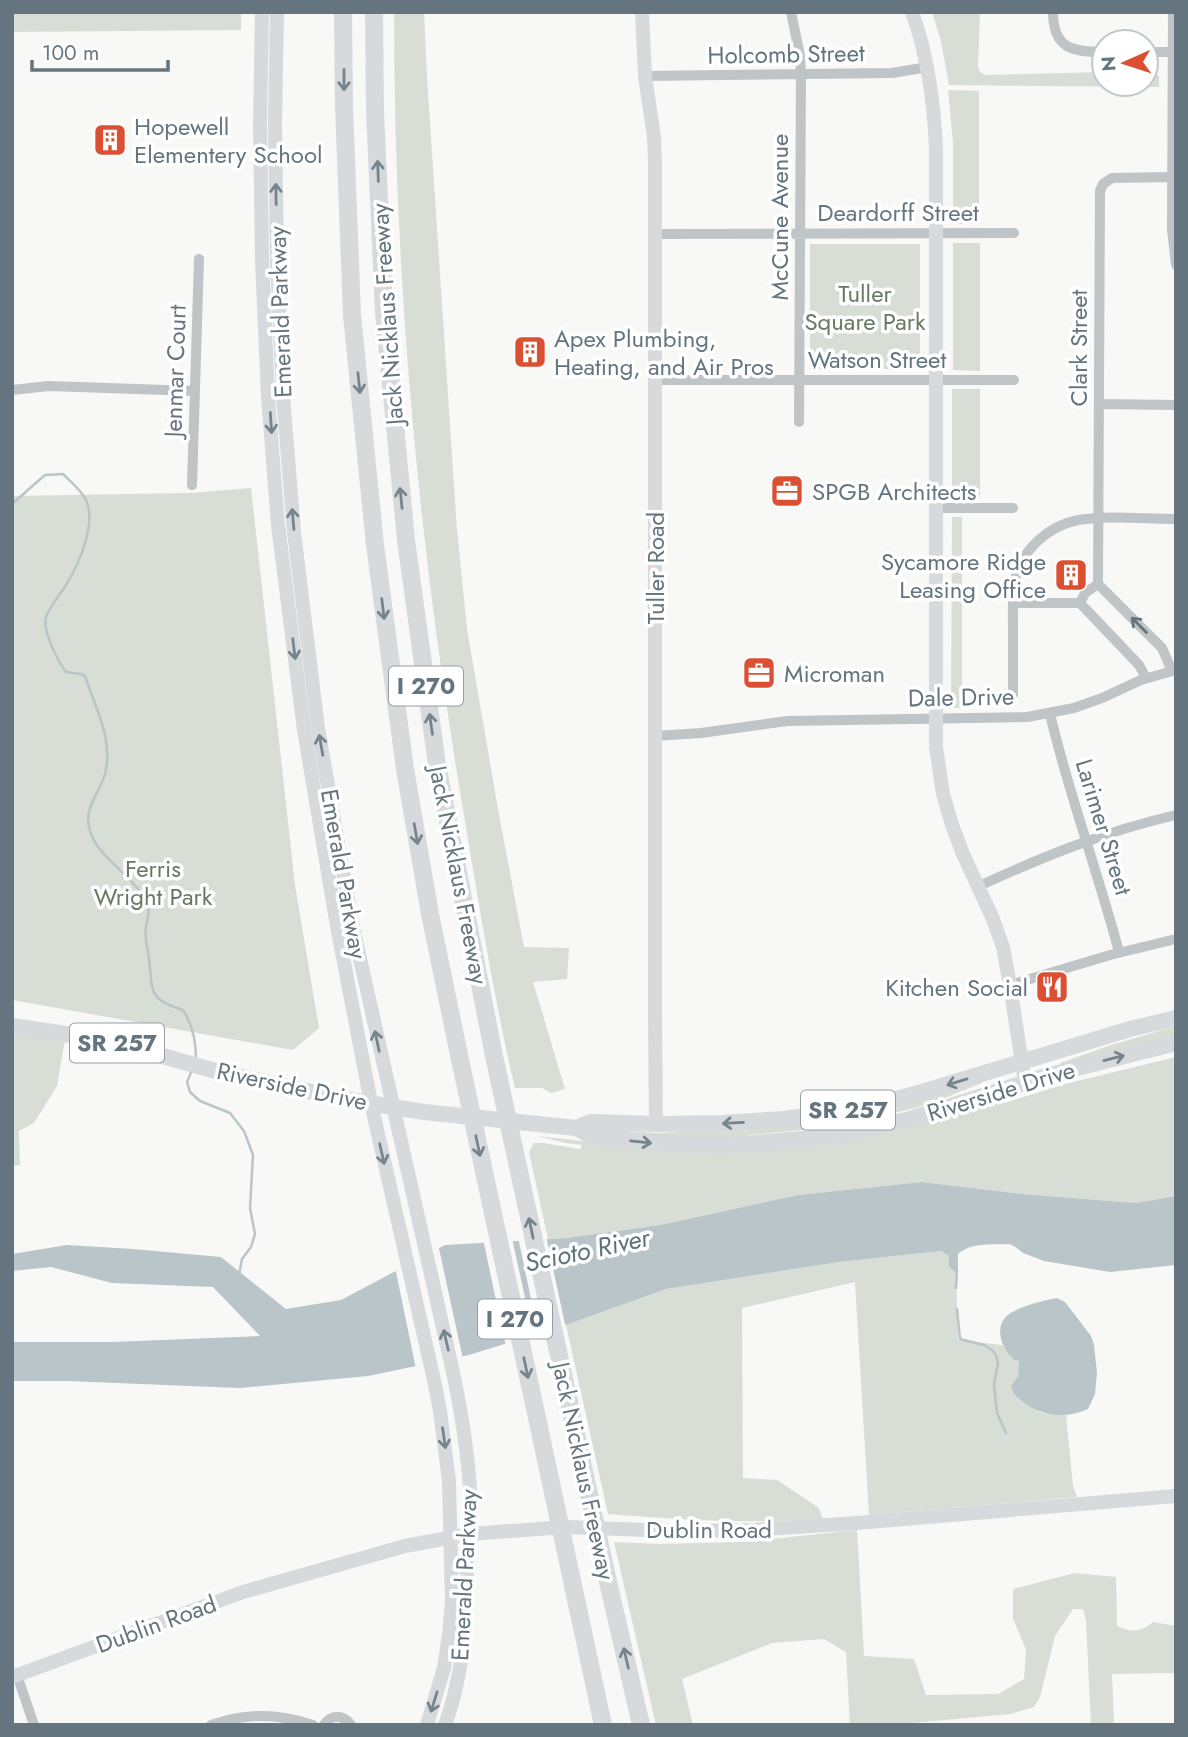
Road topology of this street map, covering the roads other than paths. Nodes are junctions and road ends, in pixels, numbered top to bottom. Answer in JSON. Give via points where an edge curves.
{"nodes":[{"id":1,"x":262,"y":12,"type":"edge"},
{"id":2,"x":276,"y":12,"type":"edge"},
{"id":3,"x":344,"y":12,"type":"edge"},
{"id":4,"x":374,"y":12,"type":"edge"},
{"id":5,"x":642,"y":12,"type":"edge"},
{"id":6,"x":791,"y":12,"type":"edge"},
{"id":7,"x":912,"y":12,"type":"edge"},
{"id":8,"x":1053,"y":12,"type":"edge"},
{"id":9,"x":1173,"y":12,"type":"edge"},
{"id":10,"x":1090,"y":52,"type":"edge"},
{"id":11,"x":1174,"y":52,"type":"edge"},
{"id":12,"x":928,"y":67,"type":"junction"},
{"id":13,"x":801,"y":74,"type":"junction"},
{"id":14,"x":645,"y":76,"type":"junction"},
{"id":15,"x":1173,"y":175,"type":"edge"},
{"id":16,"x":799,"y":233,"type":"junction"},
{"id":17,"x":936,"y":233,"type":"junction"},
{"id":18,"x":1014,"y":233,"type":"dead end"},
{"id":19,"x":655,"y":234,"type":"junction"},
{"id":20,"x":199,"y":259,"type":"dead end"},
{"id":21,"x":1176,"y":265,"type":"edge"},
{"id":22,"x":656,"y":380,"type":"junction"},
{"id":23,"x":799,"y":380,"type":"junction"},
{"id":24,"x":936,"y":380,"type":"junction"},
{"id":25,"x":1014,"y":380,"type":"dead end"},
{"id":26,"x":12,"y":390,"type":"edge"},
{"id":27,"x":195,"y":391,"type":"junction"},
{"id":28,"x":1099,"y":404,"type":"junction"},
{"id":29,"x":1176,"y":405,"type":"edge"},
{"id":30,"x":799,"y":422,"type":"dead end"},
{"id":31,"x":192,"y":485,"type":"dead end"},
{"id":32,"x":936,"y":508,"type":"junction"},
{"id":33,"x":1013,"y":508,"type":"dead end"},
{"id":34,"x":1098,"y":518,"type":"junction"},
{"id":35,"x":1176,"y":519,"type":"edge"},
{"id":36,"x":1098,"y":584,"type":"junction"},
{"id":37,"x":1013,"y":603,"type":"junction"},
{"id":38,"x":1080,"y":603,"type":"junction"},
{"id":39,"x":1174,"y":671,"type":"edge"},
{"id":40,"x":1146,"y":678,"type":"junction"},
{"id":41,"x":1013,"y":695,"type":"dead end"},
{"id":42,"x":1051,"y":714,"type":"junction"},
{"id":43,"x":936,"y":719,"type":"junction"},
{"id":44,"x":655,"y":736,"type":"junction"},
{"id":45,"x":1176,"y":815,"type":"edge"},
{"id":46,"x":1086,"y":841,"type":"junction"},
{"id":47,"x":977,"y":887,"type":"junction"},
{"id":48,"x":1176,"y":939,"type":"edge"},
{"id":49,"x":1119,"y":952,"type":"junction"},
{"id":50,"x":1010,"y":985,"type":"junction"},
{"id":51,"x":1176,"y":1018,"type":"edge"},
{"id":52,"x":12,"y":1026,"type":"edge"},
{"id":53,"x":1176,"y":1043,"type":"edge"},
{"id":54,"x":1021,"y":1061,"type":"junction"},
{"id":55,"x":1025,"y":1083,"type":"junction"},
{"id":56,"x":371,"y":1104,"type":"junction"},
{"id":57,"x":393,"y":1107,"type":"junction"},
{"id":58,"x":656,"y":1124,"type":"junction"},
{"id":59,"x":576,"y":1128,"type":"junction"},
{"id":60,"x":1176,"y":1496,"type":"edge"},
{"id":61,"x":470,"y":1534,"type":"junction"},
{"id":62,"x":450,"y":1538,"type":"junction"},
{"id":63,"x":15,"y":1676,"type":"edge"},
{"id":64,"x":34,"y":1725,"type":"edge"},
{"id":65,"x":211,"y":1725,"type":"edge"},
{"id":66,"x":313,"y":1725,"type":"edge"},
{"id":67,"x":324,"y":1725,"type":"edge"},
{"id":68,"x":351,"y":1725,"type":"edge"},
{"id":69,"x":427,"y":1725,"type":"edge"},
{"id":70,"x":445,"y":1725,"type":"edge"},
{"id":71,"x":603,"y":1725,"type":"edge"},
{"id":72,"x":641,"y":1725,"type":"edge"}],
"edges":[{"from":1,"to":56,"type":"main road","name":"Emerald Parkway","one_way":true,"via":[[262,260],[278,524],[304,730]]},
{"from":57,"to":2,"type":"main road","name":"Emerald Parkway","one_way":true,"via":[[352,923],[318,728],[294,532],[277,260]]},
{"from":3,"to":71,"type":"highway","name":"Jack Nicklaus Freeway","number":"I 270","one_way":true,"via":[[352,315],[375,545],[407,782],[459,1055]]},
{"from":72,"to":4,"type":"highway","name":"Jack Nicklaus Freeway","number":"I 270","one_way":true,"via":[[494,1056],[437,765],[405,540],[384,312]]},
{"from":5,"to":14,"type":"main road","name":"Tuller Road"},
{"from":6,"to":13,"type":"street","name":"McCune Avenue"},
{"from":7,"to":12,"type":"main road"},
{"from":8,"to":10,"type":"street","via":[[1055,32],[1066,45]]},
{"from":9,"to":11,"type":"street"},
{"from":11,"to":15,"type":"street"},
{"from":12,"to":13,"type":"street","name":"Holcomb Street","via":[[892,73]]},
{"from":12,"to":17,"type":"main road","via":[[936,149]]},
{"from":13,"to":14,"type":"street","name":"Holcomb Street"},
{"from":13,"to":16,"type":"street","name":"McCune Avenue"},
{"from":14,"to":19,"type":"main road","name":"Tuller Road","via":[[654,145]]},
{"from":15,"to":21,"type":"street"},
{"from":15,"to":28,"type":"street","name":"Clark Street","via":[[1112,178],[1100,191]]},
{"from":16,"to":17,"type":"street","name":"Deardorff Street"},
{"from":16,"to":19,"type":"street","name":"Deardorff Street"},
{"from":16,"to":23,"type":"street","name":"McCune Avenue"},
{"from":17,"to":18,"type":"street","name":"Deardorff Street"},
{"from":17,"to":24,"type":"main road"},
{"from":19,"to":22,"type":"main road","name":"Tuller Road"},
{"from":20,"to":27,"type":"street","name":"Jenmar Court"},
{"from":22,"to":23,"type":"street","name":"Watson Street"},
{"from":22,"to":44,"type":"main road","name":"Tuller Road"},
{"from":23,"to":24,"type":"street","name":"Watson Street"},
{"from":23,"to":30,"type":"street","name":"McCune Avenue"},
{"from":24,"to":25,"type":"street","name":"Watson Street"},
{"from":24,"to":32,"type":"main road"},
{"from":26,"to":27,"type":"street","via":[[49,386]]},
{"from":27,"to":31,"type":"street","name":"Jenmar Court"},
{"from":28,"to":29,"type":"street"},
{"from":28,"to":34,"type":"street","name":"Clark Street"},
{"from":32,"to":33,"type":"street"},
{"from":32,"to":43,"type":"main road"},
{"from":34,"to":35,"type":"street"},
{"from":34,"to":36,"type":"street","name":"Clark Street"},
{"from":34,"to":37,"type":"street","via":[[1065,524],[1036,543],[1017,571]]},
{"from":36,"to":38,"type":"street"},
{"from":39,"to":36,"type":"street","one_way":true,"via":[[1162,648]]},
{"from":37,"to":38,"type":"street"},
{"from":37,"to":41,"type":"street"},
{"from":38,"to":40,"type":"street"},
{"from":39,"to":40,"type":"street","name":"Dale Drive"},
{"from":40,"to":42,"type":"street","name":"Dale Drive"},
{"from":42,"to":43,"type":"street","name":"Dale Drive"},
{"from":42,"to":46,"type":"street","name":"Larimer Street"},
{"from":43,"to":44,"type":"street","name":"Dale Drive","via":[[787,721]]},
{"from":43,"to":47,"type":"main road","via":[[946,804]]},
{"from":44,"to":58,"type":"main road","name":"Tuller Road"},
{"from":45,"to":46,"type":"street"},
{"from":46,"to":47,"type":"street"},
{"from":46,"to":49,"type":"street","name":"Larimer Street"},
{"from":47,"to":50,"type":"main road","via":[[1000,938]]},
{"from":48,"to":49,"type":"street"},
{"from":49,"to":50,"type":"street"},
{"from":50,"to":54,"type":"main road"},
{"from":51,"to":54,"type":"main road","name":"Riverside Drive","number":"SR 257"},
{"from":52,"to":56,"type":"main road","name":"Riverside Drive","number":"SR 257","via":[[106,1040],[219,1072]]},
{"from":55,"to":53,"type":"main road","name":"Riverside Drive","number":"SR 257","one_way":true},
{"from":54,"to":55,"type":"main road"},
{"from":54,"to":58,"type":"main road","name":"Riverside Drive","number":"SR 257","one_way":true,"via":[[922,1093],[829,1113]]},
{"from":59,"to":55,"type":"main road","name":"Riverside Drive","number":"SR 257","one_way":true,"via":[[593,1137],[648,1143],[724,1146],[780,1142],[910,1119]]},
{"from":56,"to":57,"type":"main road","name":"Riverside Drive","number":"SR 257"},
{"from":56,"to":62,"type":"main road","name":"Emerald Parkway","one_way":true,"via":[[436,1390],[449,1481]]},
{"from":57,"to":59,"type":"main road","name":"Riverside Drive","number":"SR 257"},
{"from":61,"to":57,"type":"main road","name":"Emerald Parkway","one_way":true,"via":[[461,1412]]},
{"from":58,"to":59,"type":"main road","name":"Riverside Drive","number":"SR 257","via":[[591,1122]]},
{"from":60,"to":61,"type":"main road","name":"Dublin Road","via":[[751,1530],[565,1527]]},
{"from":61,"to":62,"type":"main road","name":"Dublin Road"},
{"from":61,"to":70,"type":"main road","name":"Emerald Parkway","via":[[463,1654]]},
{"from":62,"to":63,"type":"main road","name":"Dublin Road","via":[[405,1546],[243,1592]]},
{"from":62,"to":69,"type":"main road","name":"Emerald Parkway","one_way":true,"via":[[449,1635]]},
{"from":63,"to":64,"type":"street"},
{"from":65,"to":66,"type":"street","via":[[265,1715]]},
{"from":67,"to":68,"type":"street","via":[[337,1716]]}]}
